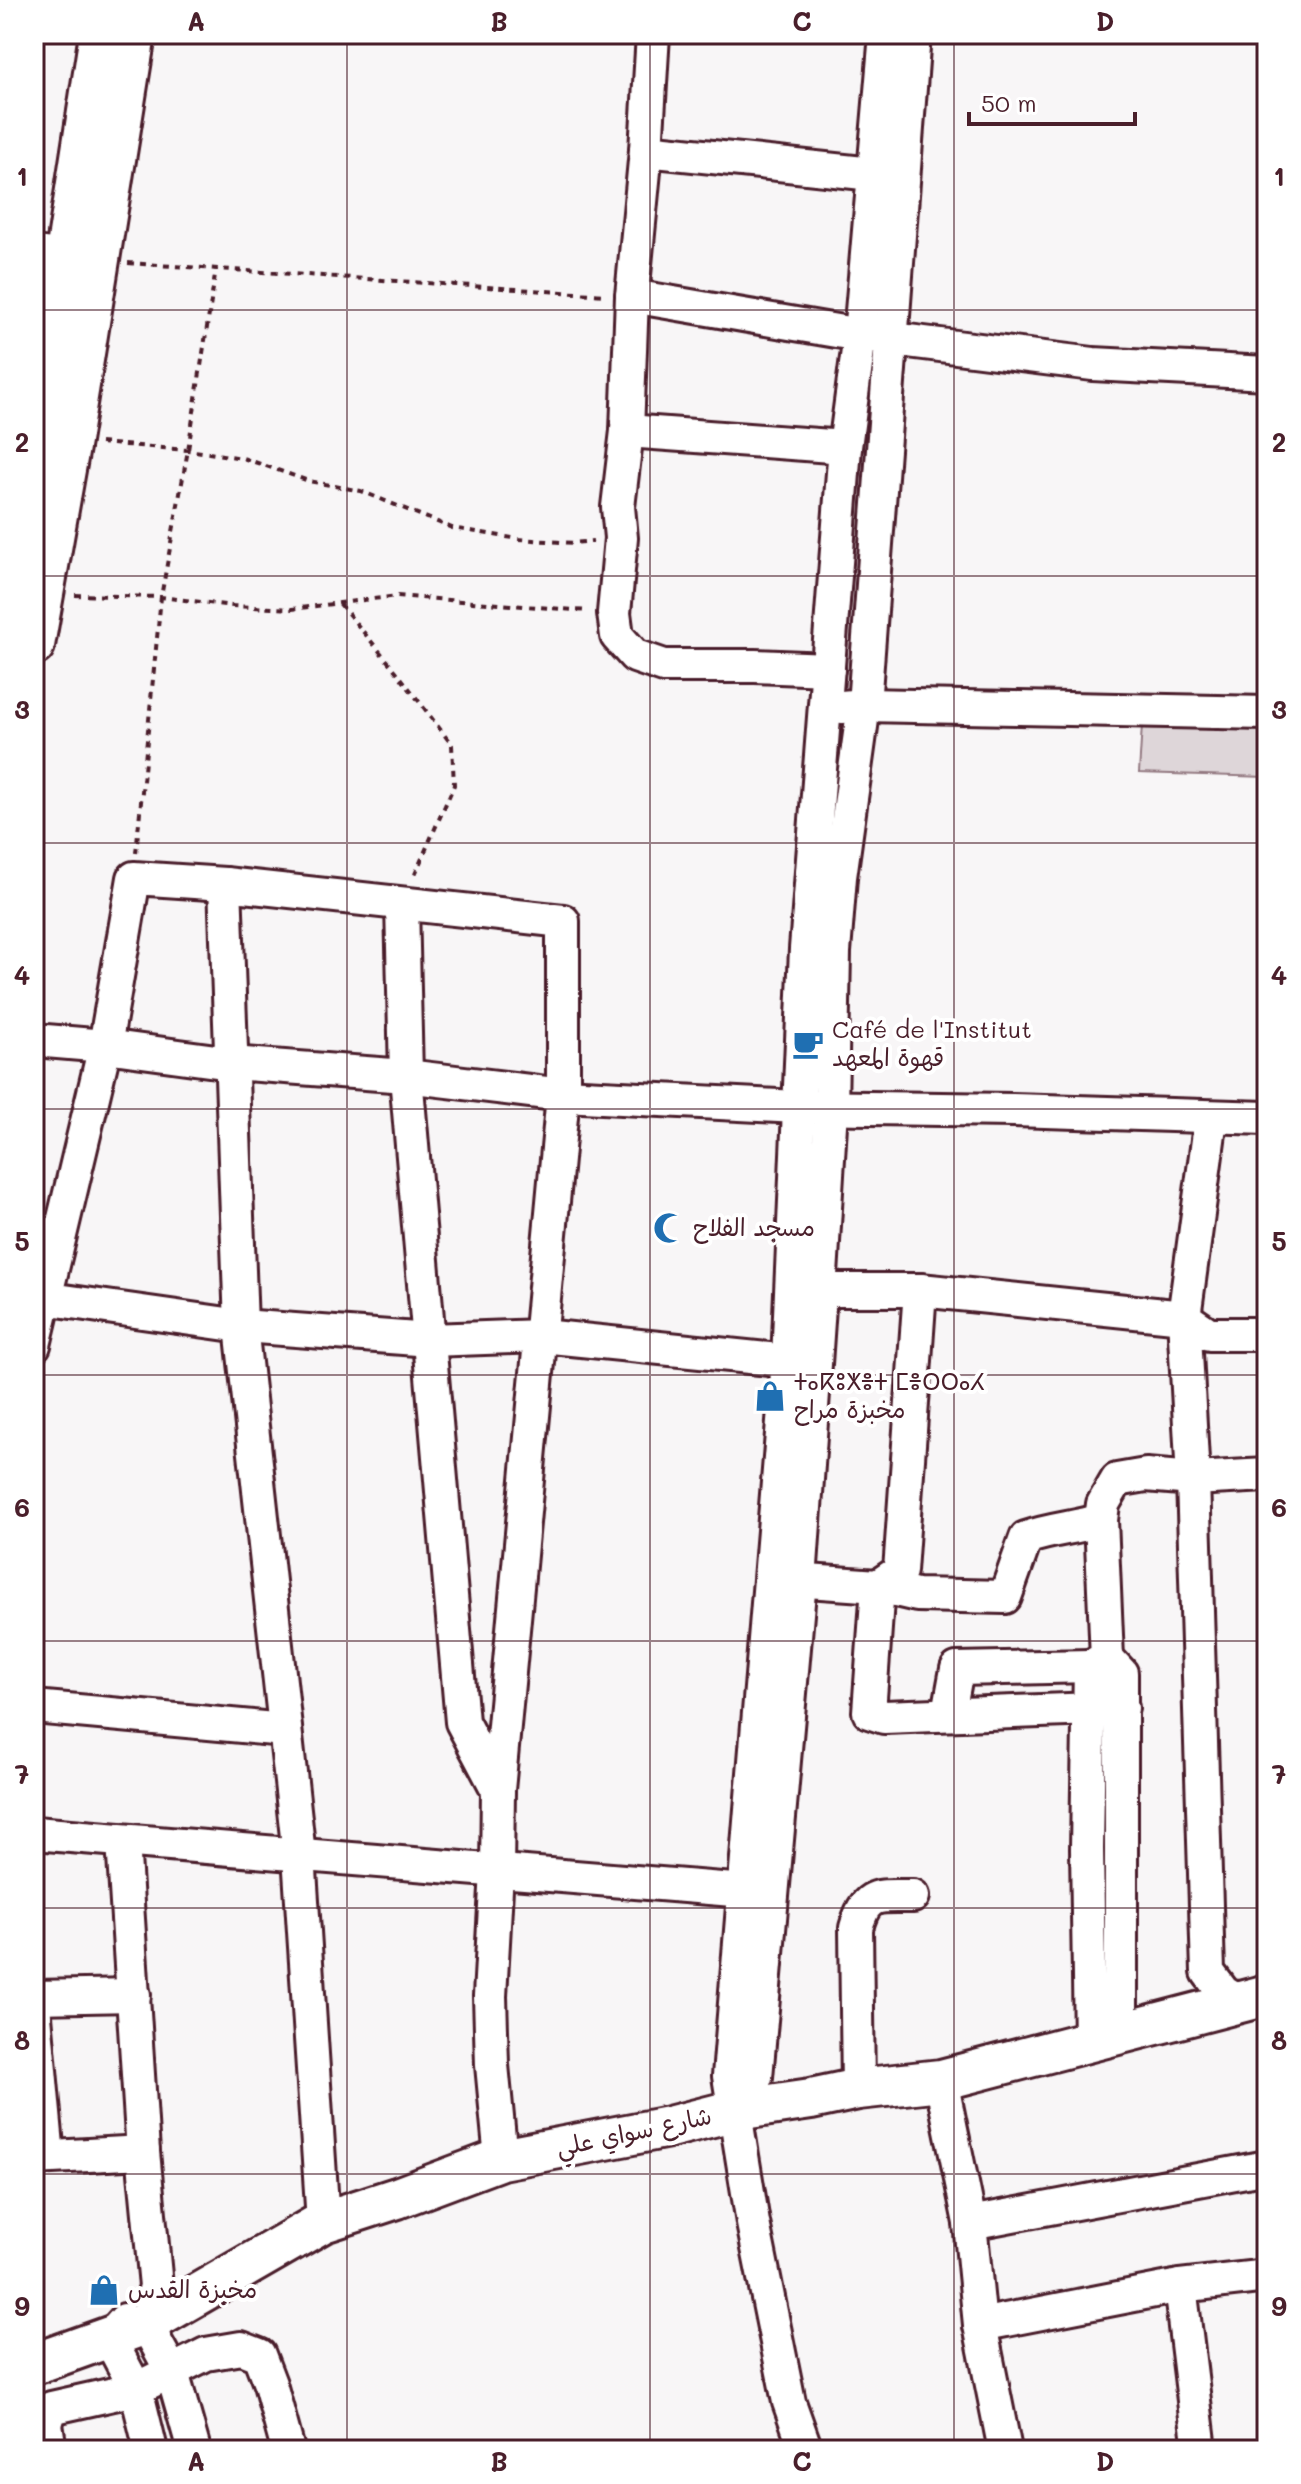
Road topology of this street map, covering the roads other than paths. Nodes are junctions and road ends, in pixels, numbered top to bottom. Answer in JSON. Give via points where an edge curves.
{"nodes":[{"id":1,"x":100,"y":34,"type":"edge"},
{"id":2,"x":135,"y":34,"type":"edge"},
{"id":3,"x":653,"y":34,"type":"edge"},
{"id":4,"x":886,"y":34,"type":"edge"},
{"id":5,"x":914,"y":34,"type":"edge"},
{"id":6,"x":646,"y":150,"type":"junction"},
{"id":7,"x":873,"y":174,"type":"junction"},
{"id":8,"x":66,"y":257,"type":"edge"},
{"id":9,"x":632,"y":296,"type":"junction"},
{"id":10,"x":860,"y":335,"type":"junction"},
{"id":11,"x":893,"y":339,"type":"junction"},
{"id":12,"x":1267,"y":373,"type":"edge"},
{"id":13,"x":627,"y":431,"type":"junction"},
{"id":14,"x":44,"y":442,"type":"edge"},
{"id":15,"x":845,"y":447,"type":"junction"},
{"id":16,"x":38,"y":593,"type":"edge"},
{"id":17,"x":34,"y":645,"type":"edge"},
{"id":18,"x":828,"y":669,"type":"junction"},
{"id":19,"x":864,"y":705,"type":"junction"},
{"id":20,"x":827,"y":708,"type":"junction"},
{"id":21,"x":1267,"y":713,"type":"edge"},
{"id":22,"x":225,"y":884,"type":"junction"},
{"id":23,"x":402,"y":904,"type":"junction"},
{"id":24,"x":820,"y":950,"type":"junction"},
{"id":25,"x":34,"y":1040,"type":"edge"},
{"id":26,"x":105,"y":1046,"type":"junction"},
{"id":27,"x":231,"y":1063,"type":"junction"},
{"id":28,"x":406,"y":1076,"type":"junction"},
{"id":29,"x":563,"y":1095,"type":"junction"},
{"id":30,"x":815,"y":1108,"type":"junction"},
{"id":31,"x":1211,"y":1118,"type":"junction"},
{"id":32,"x":1267,"y":1118,"type":"edge"},
{"id":33,"x":920,"y":1290,"type":"junction"},
{"id":34,"x":805,"y":1291,"type":"junction"},
{"id":35,"x":43,"y":1298,"type":"junction"},
{"id":36,"x":1184,"y":1317,"type":"junction"},
{"id":37,"x":241,"y":1326,"type":"junction"},
{"id":38,"x":1267,"y":1334,"type":"edge"},
{"id":39,"x":542,"y":1336,"type":"junction"},
{"id":40,"x":430,"y":1340,"type":"junction"},
{"id":41,"x":34,"y":1345,"type":"edge"},
{"id":42,"x":788,"y":1361,"type":"junction"},
{"id":43,"x":1267,"y":1475,"type":"edge"},
{"id":44,"x":1193,"y":1479,"type":"junction"},
{"id":45,"x":1101,"y":1520,"type":"junction"},
{"id":46,"x":786,"y":1579,"type":"junction"},
{"id":47,"x":878,"y":1586,"type":"junction"},
{"id":48,"x":1106,"y":1666,"type":"junction"},
{"id":49,"x":34,"y":1707,"type":"edge"},
{"id":50,"x":1089,"y":1708,"type":"junction"},
{"id":51,"x":1122,"y":1708,"type":"junction"},
{"id":52,"x":949,"y":1713,"type":"junction"},
{"id":53,"x":285,"y":1730,"type":"junction"},
{"id":54,"x":498,"y":1790,"type":"junction"},
{"id":55,"x":34,"y":1833,"type":"edge"},
{"id":56,"x":123,"y":1841,"type":"junction"},
{"id":57,"x":299,"y":1855,"type":"junction"},
{"id":58,"x":497,"y":1871,"type":"junction"},
{"id":59,"x":746,"y":1891,"type":"junction"},
{"id":60,"x":913,"y":1896,"type":"dead end"},
{"id":61,"x":134,"y":1995,"type":"junction"},
{"id":62,"x":34,"y":1997,"type":"edge"},
{"id":63,"x":1253,"y":1998,"type":"edge"},
{"id":64,"x":34,"y":2005,"type":"edge"},
{"id":65,"x":1106,"y":2036,"type":"junction"},
{"id":66,"x":941,"y":2080,"type":"junction"},
{"id":67,"x":858,"y":2089,"type":"junction"},
{"id":68,"x":736,"y":2110,"type":"junction"},
{"id":69,"x":143,"y":2152,"type":"junction"},
{"id":70,"x":41,"y":2157,"type":"edge"},
{"id":71,"x":501,"y":2159,"type":"junction"},
{"id":72,"x":1267,"y":2167,"type":"edge"},
{"id":73,"x":323,"y":2222,"type":"junction"},
{"id":74,"x":970,"y":2223,"type":"junction"},
{"id":75,"x":1267,"y":2276,"type":"edge"},
{"id":76,"x":156,"y":2286,"type":"junction"},
{"id":77,"x":1180,"y":2286,"type":"junction"},
{"id":78,"x":146,"y":2324,"type":"junction"},
{"id":79,"x":980,"y":2325,"type":"junction"},
{"id":80,"x":109,"y":2338,"type":"junction"},
{"id":81,"x":34,"y":2364,"type":"edge"},
{"id":82,"x":172,"y":2372,"type":"junction"},
{"id":83,"x":136,"y":2389,"type":"junction"},
{"id":84,"x":50,"y":2450,"type":"edge"},
{"id":85,"x":151,"y":2450,"type":"edge"},
{"id":86,"x":194,"y":2450,"type":"edge"},
{"id":87,"x":288,"y":2450,"type":"edge"},
{"id":88,"x":806,"y":2450,"type":"edge"},
{"id":89,"x":1005,"y":2450,"type":"edge"},
{"id":90,"x":1200,"y":2450,"type":"edge"}],
"edges":[{"from":1,"to":8,"type":"main road"},
{"from":2,"to":8,"type":"main road"},
{"from":3,"to":6,"type":"street"},
{"from":4,"to":7,"type":"street"},
{"from":5,"to":11,"type":"street"},
{"from":6,"to":7,"type":"street"},
{"from":6,"to":9,"type":"street"},
{"from":7,"to":10,"type":"street"},
{"from":8,"to":14,"type":"main road"},
{"from":9,"to":10,"type":"street"},
{"from":9,"to":13,"type":"street"},
{"from":10,"to":11,"type":"street"},
{"from":10,"to":15,"type":"street"},
{"from":11,"to":12,"type":"street","via":[[1093,364]]},
{"from":11,"to":19,"type":"street"},
{"from":13,"to":15,"type":"street"},
{"from":13,"to":18,"type":"street","via":[[618,507],[617,636],[635,656],[664,666]]},
{"from":14,"to":16,"type":"main road"},
{"from":15,"to":18,"type":"street"},
{"from":16,"to":17,"type":"main road"},
{"from":18,"to":20,"type":"street"},
{"from":19,"to":20,"type":"street"},
{"from":19,"to":21,"type":"street"},
{"from":19,"to":24,"type":"street","via":[[840,877]]},
{"from":20,"to":24,"type":"street"},
{"from":22,"to":23,"type":"street"},
{"from":22,"to":26,"type":"street","via":[[134,878]]},
{"from":22,"to":27,"type":"street"},
{"from":23,"to":28,"type":"street"},
{"from":23,"to":29,"type":"street","via":[[563,921]]},
{"from":24,"to":30,"type":"street"},
{"from":25,"to":26,"type":"street"},
{"from":26,"to":27,"type":"street"},
{"from":26,"to":35,"type":"street"},
{"from":27,"to":28,"type":"street"},
{"from":27,"to":37,"type":"street"},
{"from":28,"to":29,"type":"street"},
{"from":28,"to":40,"type":"street"},
{"from":29,"to":30,"type":"street"},
{"from":29,"to":39,"type":"street"},
{"from":30,"to":31,"type":"street"},
{"from":30,"to":34,"type":"street"},
{"from":31,"to":32,"type":"street"},
{"from":31,"to":36,"type":"street"},
{"from":33,"to":34,"type":"street"},
{"from":33,"to":36,"type":"street"},
{"from":33,"to":47,"type":"street","via":[[900,1571]]},
{"from":34,"to":42,"type":"street"},
{"from":34,"to":46,"type":"street"},
{"from":35,"to":37,"type":"street"},
{"from":35,"to":41,"type":"street"},
{"from":36,"to":38,"type":"street","via":[[1209,1334]]},
{"from":36,"to":44,"type":"street"},
{"from":37,"to":40,"type":"street"},
{"from":37,"to":53,"type":"street"},
{"from":39,"to":40,"type":"street"},
{"from":39,"to":42,"type":"street"},
{"from":39,"to":54,"type":"street"},
{"from":40,"to":54,"type":"street","via":[[462,1722]]},
{"from":42,"to":46,"type":"street"},
{"from":43,"to":44,"type":"street"},
{"from":44,"to":45,"type":"street","via":[[1146,1475],[1117,1480],[1103,1504]]},
{"from":44,"to":63,"type":"street","via":[[1208,1972],[1223,1992]]},
{"from":45,"to":47,"type":"street","via":[[1026,1538],[1005,1597],[917,1595]]},
{"from":45,"to":48,"type":"street"},
{"from":46,"to":47,"type":"street"},
{"from":46,"to":59,"type":"street"},
{"from":46,"to":68,"type":"street","via":[[756,2077]]},
{"from":47,"to":52,"type":"street","via":[[869,1712],[884,1717]]},
{"from":48,"to":50,"type":"street"},
{"from":48,"to":51,"type":"street"},
{"from":48,"to":52,"type":"street","via":[[957,1669]]},
{"from":49,"to":53,"type":"street"},
{"from":50,"to":51,"type":"street"},
{"from":50,"to":52,"type":"street"},
{"from":50,"to":65,"type":"street","via":[[1087,1849]]},
{"from":51,"to":65,"type":"street"},
{"from":53,"to":57,"type":"street"},
{"from":54,"to":58,"type":"street"},
{"from":55,"to":56,"type":"street"},
{"from":56,"to":57,"type":"street"},
{"from":56,"to":61,"type":"street"},
{"from":57,"to":58,"type":"street"},
{"from":57,"to":73,"type":"street"},
{"from":58,"to":59,"type":"street"},
{"from":58,"to":71,"type":"street","via":[[490,1996]]},
{"from":59,"to":68,"type":"street","via":[[729,2076]]},
{"from":60,"to":67,"type":"street","via":[[877,1897],[862,1908],[856,1928]]},
{"from":61,"to":62,"type":"street"},
{"from":61,"to":69,"type":"street"},
{"from":63,"to":65,"type":"main road","name":"شارع سواي علي"},
{"from":64,"to":70,"type":"street"},
{"from":65,"to":66,"type":"main road","name":"شارع سواي علي"},
{"from":66,"to":67,"type":"main road","name":"شارع سواي علي"},
{"from":66,"to":74,"type":"street"},
{"from":67,"to":68,"type":"main road","name":"شارع سواي علي"},
{"from":68,"to":71,"type":"main road","name":"شارع سواي علي"},
{"from":68,"to":88,"type":"street","via":[[789,2402]]},
{"from":69,"to":70,"type":"street"},
{"from":69,"to":76,"type":"street"},
{"from":71,"to":73,"type":"main road","name":"شارع سواي علي"},
{"from":72,"to":74,"type":"street"},
{"from":73,"to":78,"type":"main road","name":"شارع سواي علي"},
{"from":74,"to":79,"type":"street"},
{"from":75,"to":77,"type":"street"},
{"from":76,"to":78,"type":"street"},
{"from":76,"to":80,"type":"street"},
{"from":77,"to":79,"type":"street"},
{"from":77,"to":90,"type":"street"},
{"from":78,"to":80,"type":"main road","name":"شارع سواي علي"},
{"from":78,"to":82,"type":"street"},
{"from":79,"to":89,"type":"street"},
{"from":80,"to":81,"type":"main road","name":"شارع سواي علي"},
{"from":80,"to":83,"type":"street"},
{"from":82,"to":83,"type":"street"},
{"from":82,"to":86,"type":"street"},
{"from":82,"to":87,"type":"street","via":[[206,2354],[241,2348],[259,2355]]},
{"from":83,"to":84,"type":"street","via":[[51,2408],[46,2424]]},
{"from":83,"to":85,"type":"street"}]}
